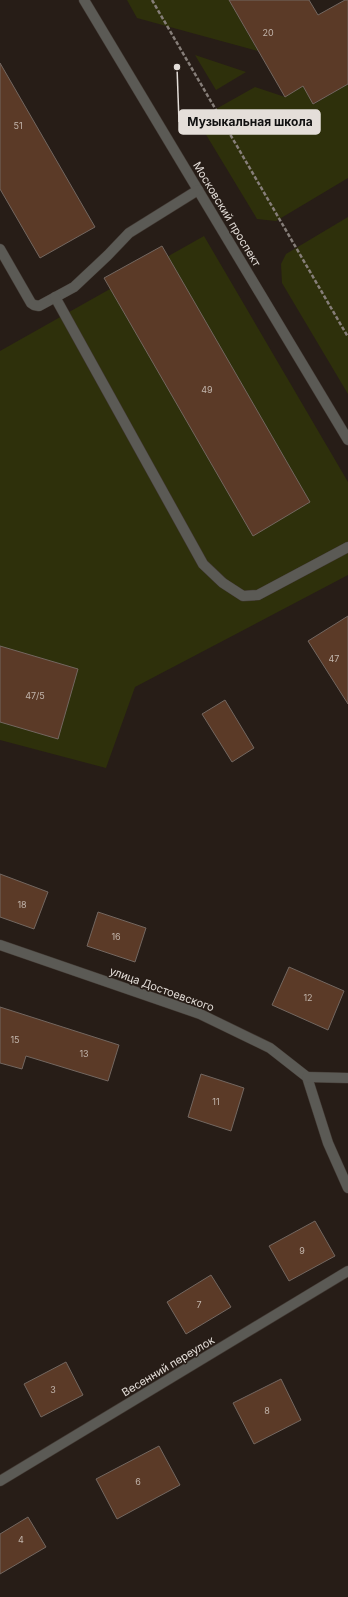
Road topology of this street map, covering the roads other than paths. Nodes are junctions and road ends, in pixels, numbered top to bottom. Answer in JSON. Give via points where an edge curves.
{"nodes":[{"id":1,"x":84,"y":0,"type":"edge"},
{"id":2,"x":198,"y":190,"type":"junction"},
{"id":3,"x":0,"y":249,"type":"edge"},
{"id":4,"x":55,"y":297,"type":"junction"},
{"id":5,"x":348,"y":440,"type":"edge"},
{"id":6,"x":348,"y":547,"type":"edge"},
{"id":7,"x":0,"y":945,"type":"edge"},
{"id":8,"x":306,"y":1077,"type":"junction"},
{"id":9,"x":348,"y":1078,"type":"edge"},
{"id":10,"x":348,"y":1188,"type":"edge"},
{"id":11,"x":348,"y":1271,"type":"edge"},
{"id":12,"x":0,"y":1481,"type":"edge"}],
"edges":[{"from":1,"to":2,"type":"street","name":"Московский проспект"},
{"from":2,"to":4,"type":"street","via":[[129,232],[74,287]]},
{"from":2,"to":5,"type":"street","name":"Московский проспект"},
{"from":3,"to":4,"type":"street","via":[[31,303],[39,306]]},
{"from":4,"to":6,"type":"street","via":[[203,564],[223,583],[243,596],[258,594]]},
{"from":7,"to":8,"type":"street","name":"улица Достоевского","via":[[200,1014],[270,1048]]},
{"from":8,"to":9,"type":"street"},
{"from":8,"to":10,"type":"street","via":[[328,1142]]},
{"from":11,"to":12,"type":"street","name":"Весенний переулок"}]}
